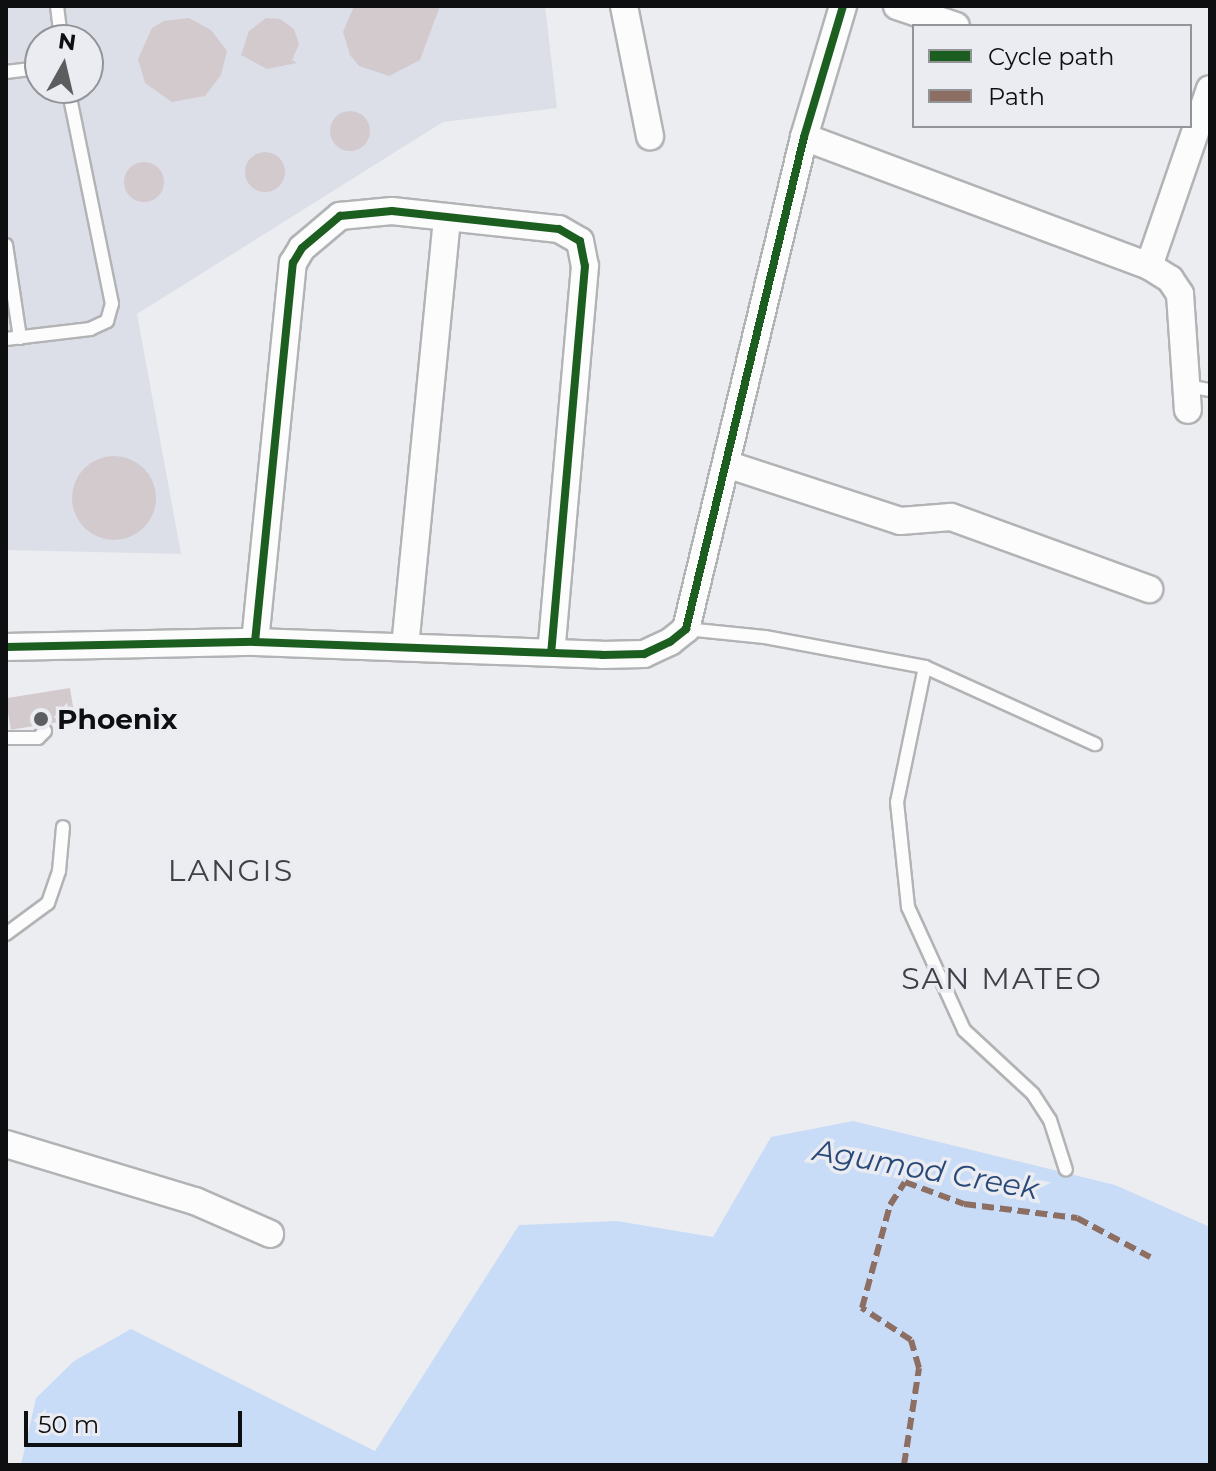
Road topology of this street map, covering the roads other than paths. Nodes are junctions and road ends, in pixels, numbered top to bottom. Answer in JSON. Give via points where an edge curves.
{"nodes":[{"id":1,"x":624,"y":6,"type":"edge"},
{"id":2,"x":843,"y":6,"type":"edge"},
{"id":3,"x":897,"y":6,"type":"edge"},
{"id":4,"x":950,"y":24,"type":"edge"},
{"id":5,"x":1201,"y":101,"type":"edge"},
{"id":6,"x":71,"y":104,"type":"edge"},
{"id":7,"x":650,"y":136,"type":"dead end"},
{"id":8,"x":804,"y":137,"type":"junction"},
{"id":9,"x":447,"y":217,"type":"junction"},
{"id":10,"x":6,"y":245,"type":"edge"},
{"id":11,"x":1149,"y":266,"type":"junction"},
{"id":12,"x":20,"y":338,"type":"junction"},
{"id":13,"x":6,"y":339,"type":"edge"},
{"id":14,"x":1195,"y":395,"type":"edge"},
{"id":15,"x":726,"y":464,"type":"junction"},
{"id":16,"x":1149,"y":589,"type":"dead end"},
{"id":17,"x":686,"y":629,"type":"junction"},
{"id":18,"x":255,"y":642,"type":"junction"},
{"id":19,"x":6,"y":647,"type":"edge"},
{"id":20,"x":405,"y":647,"type":"junction"},
{"id":21,"x":551,"y":652,"type":"junction"},
{"id":22,"x":925,"y":667,"type":"junction"},
{"id":23,"x":45,"y":731,"type":"dead end"},
{"id":24,"x":6,"y":738,"type":"edge"},
{"id":25,"x":1095,"y":744,"type":"dead end"},
{"id":26,"x":63,"y":827,"type":"dead end"},
{"id":27,"x":6,"y":934,"type":"edge"},
{"id":28,"x":6,"y":1144,"type":"edge"},
{"id":29,"x":1066,"y":1170,"type":"dead end"},
{"id":30,"x":270,"y":1234,"type":"dead end"}],
"edges":[{"from":1,"to":7,"type":"street"},
{"from":2,"to":8,"type":"street"},
{"from":3,"to":4,"type":"street"},
{"from":5,"to":11,"type":"street"},
{"from":6,"to":12,"type":"lane","via":[[112,304],[107,321],[90,329]]},
{"from":8,"to":11,"type":"street"},
{"from":8,"to":15,"type":"street"},
{"from":9,"to":18,"type":"street","via":[[392,211],[340,216],[311,238],[293,263]]},
{"from":9,"to":20,"type":"street"},
{"from":9,"to":21,"type":"street","via":[[559,229],[572,233],[584,253]]},
{"from":10,"to":12,"type":"lane"},
{"from":11,"to":14,"type":"street","via":[[1170,279],[1180,294]]},
{"from":12,"to":13,"type":"lane"},
{"from":15,"to":16,"type":"street","via":[[900,521],[951,517]]},
{"from":15,"to":17,"type":"street"},
{"from":17,"to":21,"type":"street","via":[[644,654]]},
{"from":17,"to":22,"type":"lane","via":[[765,637]]},
{"from":18,"to":19,"type":"street"},
{"from":18,"to":20,"type":"street"},
{"from":20,"to":21,"type":"street"},
{"from":22,"to":25,"type":"lane"},
{"from":22,"to":29,"type":"lane","via":[[897,802],[908,907],[964,1030],[1033,1094],[1050,1120]]},
{"from":23,"to":24,"type":"lane","via":[[38,738]]},
{"from":26,"to":27,"type":"lane","via":[[59,871],[48,903]]},
{"from":28,"to":30,"type":"street","via":[[195,1201]]}]}
